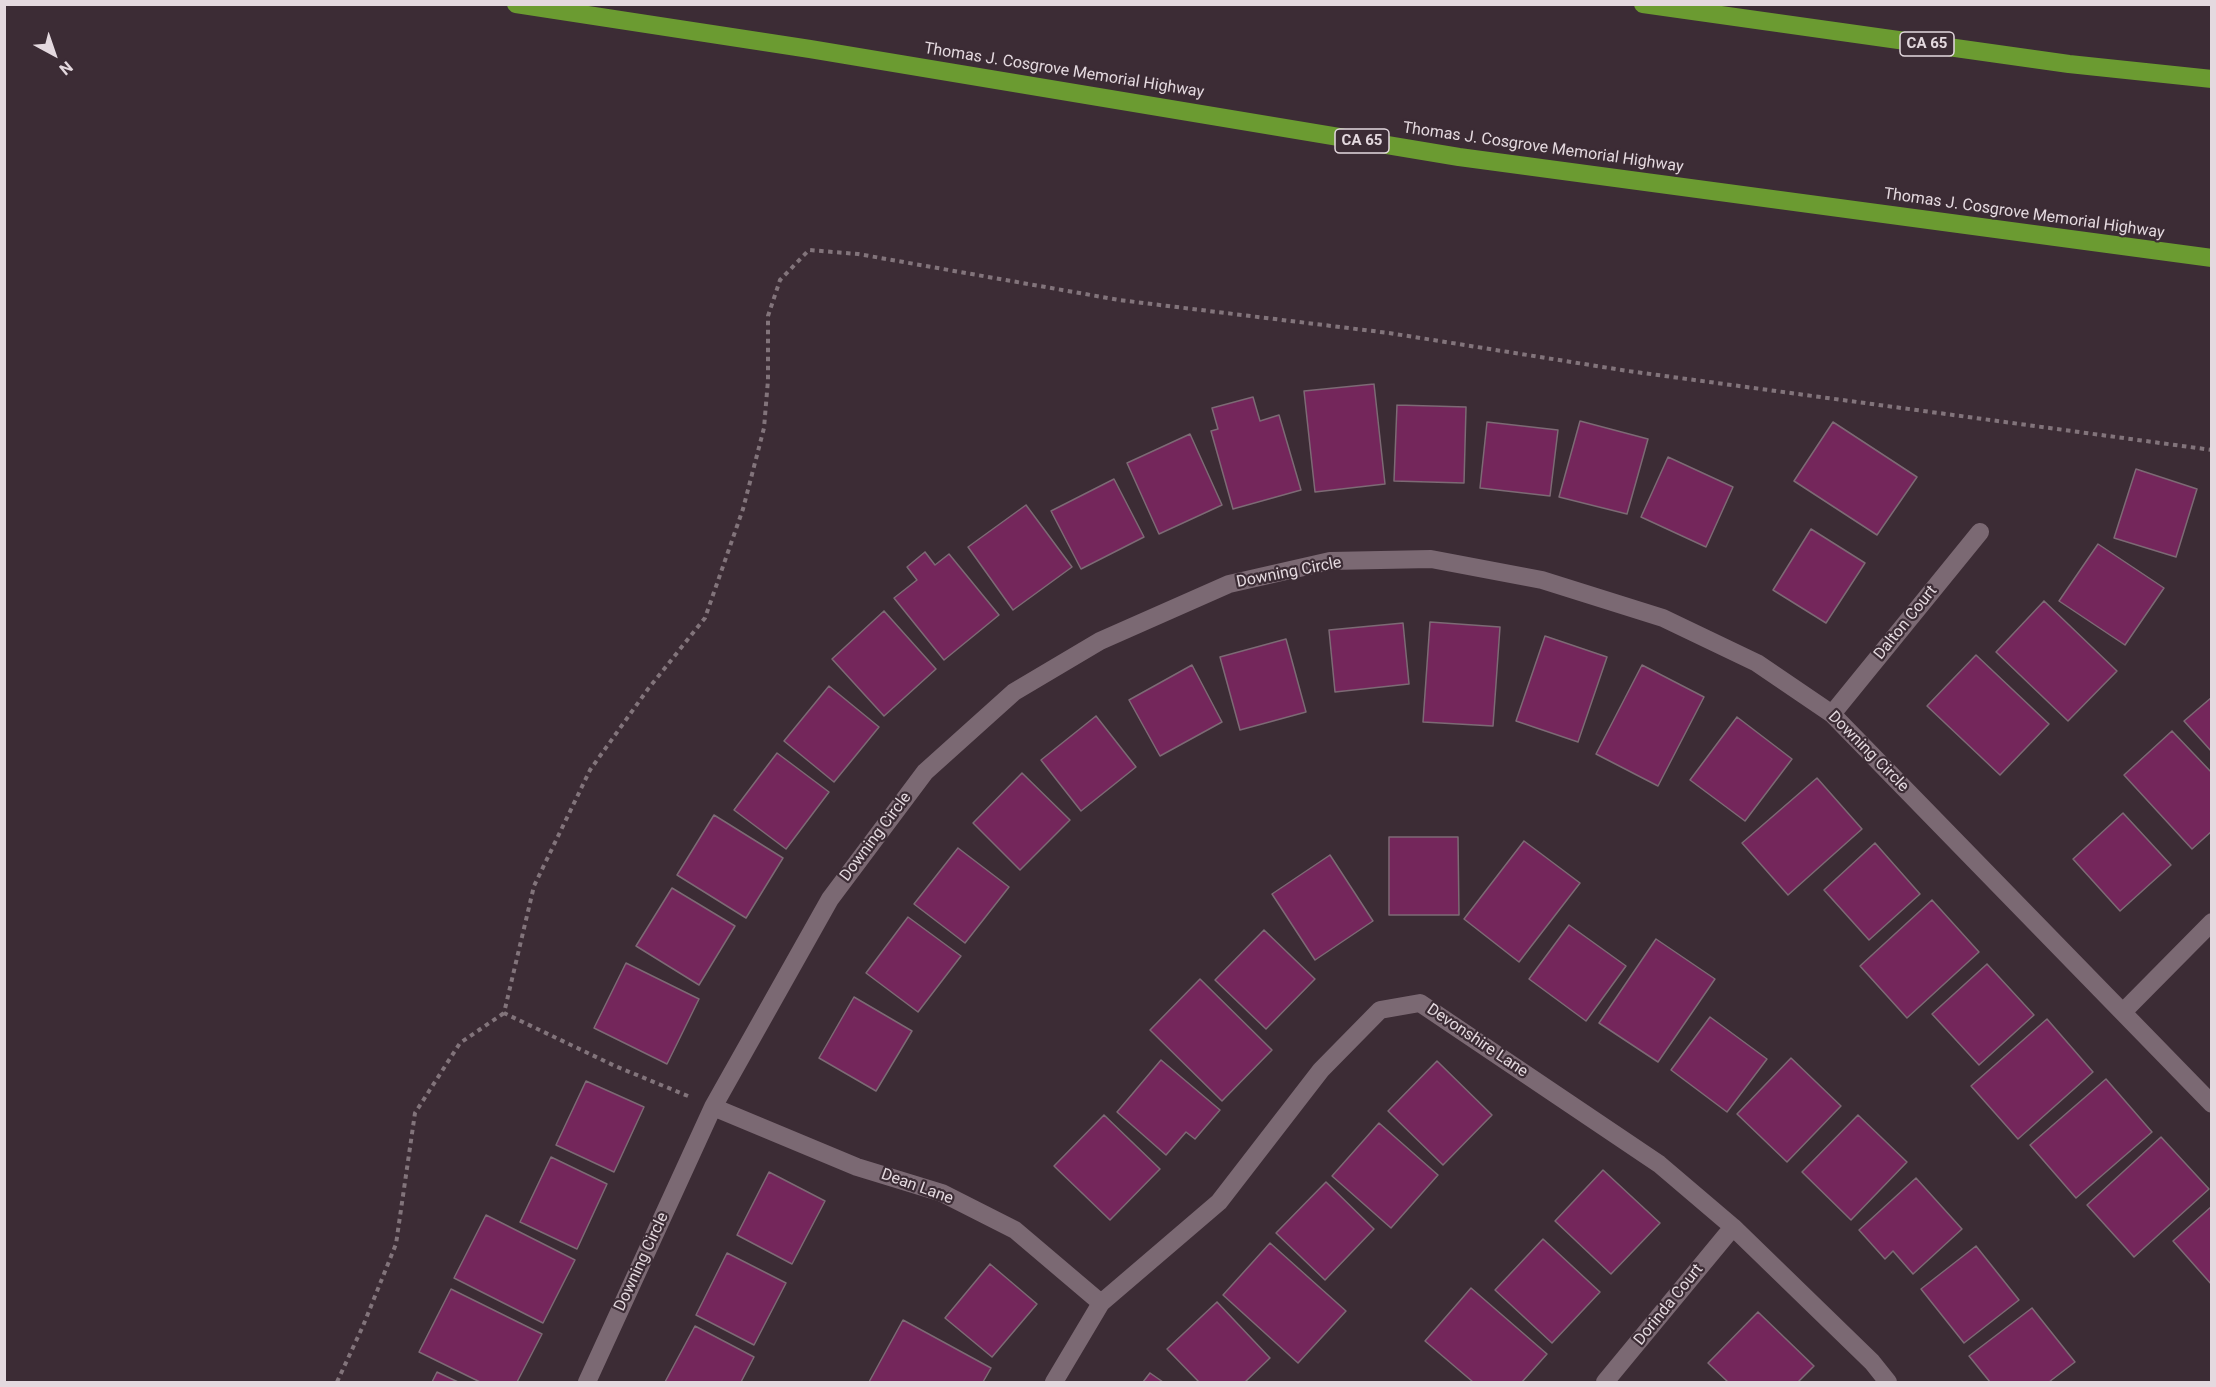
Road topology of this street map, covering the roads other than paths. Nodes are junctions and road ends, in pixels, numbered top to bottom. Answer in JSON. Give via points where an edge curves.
{"nodes":[{"id":1,"x":516,"y":4,"type":"edge"},
{"id":2,"x":1643,"y":4,"type":"edge"},
{"id":3,"x":2211,"y":79,"type":"edge"},
{"id":4,"x":2211,"y":258,"type":"edge"},
{"id":5,"x":1980,"y":532,"type":"dead end"},
{"id":6,"x":1832,"y":714,"type":"junction"},
{"id":7,"x":2211,"y":922,"type":"edge"},
{"id":8,"x":2123,"y":1012,"type":"junction"},
{"id":9,"x":2211,"y":1104,"type":"edge"},
{"id":10,"x":713,"y":1107,"type":"junction"},
{"id":11,"x":1733,"y":1227,"type":"junction"},
{"id":12,"x":1101,"y":1303,"type":"junction"},
{"id":13,"x":587,"y":1383,"type":"edge"},
{"id":14,"x":1054,"y":1383,"type":"edge"},
{"id":15,"x":1605,"y":1383,"type":"edge"},
{"id":16,"x":1888,"y":1383,"type":"edge"}],
"edges":[{"from":1,"to":4,"type":"highway","name":"Thomas J. Cosgrove Memorial Highway","number":"CA 65","via":[[1459,157]]},
{"from":2,"to":3,"type":"highway","number":"CA 65","via":[[2069,64]]},
{"from":5,"to":6,"type":"street","name":"Dalton Court"},
{"from":6,"to":8,"type":"street","name":"Downing Circle"},
{"from":6,"to":10,"type":"street","name":"Downing Circle","via":[[1757,663],[1663,618],[1542,580],[1431,559],[1330,561],[1229,584],[1100,640],[1014,692],[925,772],[830,898]]},
{"from":7,"to":8,"type":"street"},
{"from":8,"to":9,"type":"street","name":"Downing Circle"},
{"from":10,"to":12,"type":"street","name":"Dean Lane","via":[[857,1167],[942,1193],[1015,1230]]},
{"from":10,"to":13,"type":"street","name":"Downing Circle"},
{"from":11,"to":12,"type":"street","name":"Devonshire Lane","via":[[1659,1164],[1420,1003],[1380,1011],[1321,1070],[1219,1202]]},
{"from":11,"to":15,"type":"street","name":"Dorinda Court"},
{"from":11,"to":16,"type":"street","name":"Devonshire Lane","via":[[1872,1362]]},
{"from":12,"to":14,"type":"street","name":"Devonshire Lane"}]}
